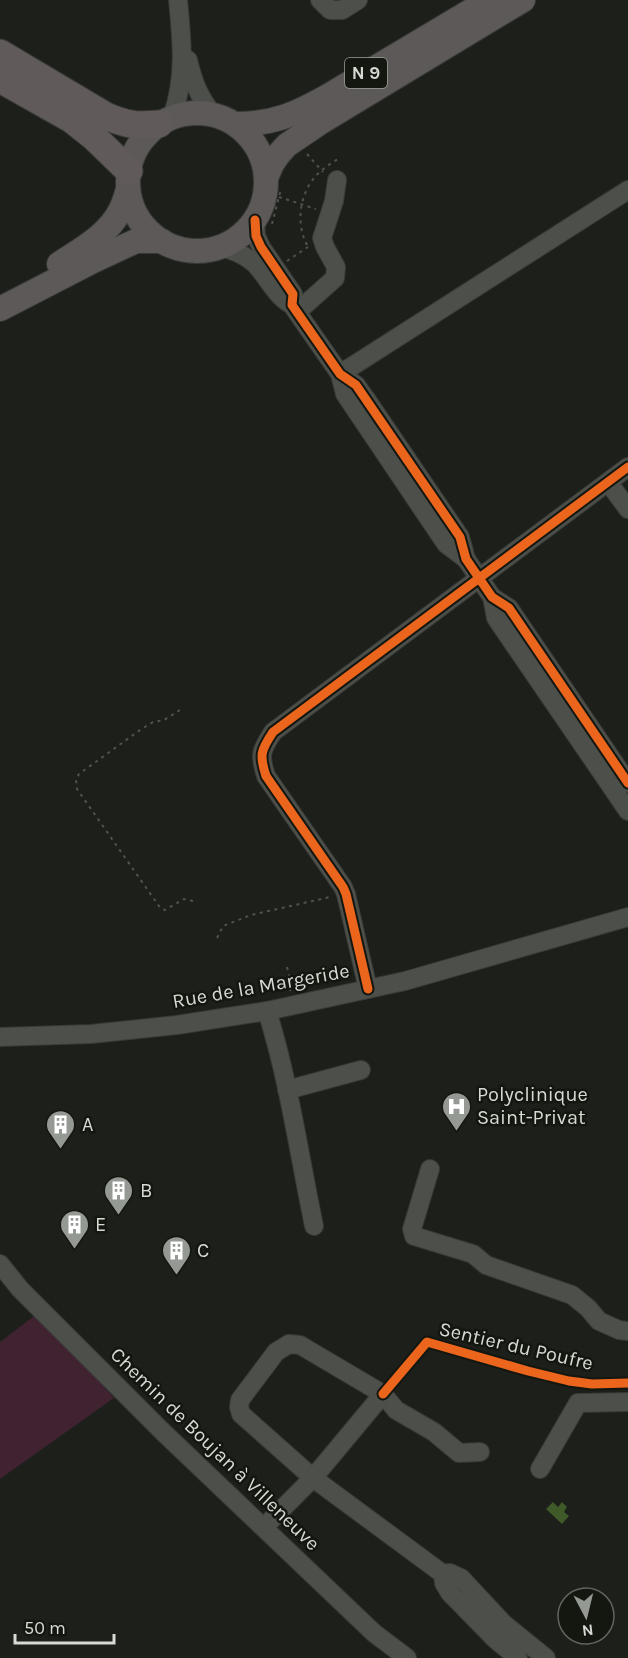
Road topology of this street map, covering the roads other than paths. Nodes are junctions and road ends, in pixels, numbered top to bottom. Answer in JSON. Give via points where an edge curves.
{"nodes":[{"id":1,"x":178,"y":0,"type":"edge"},
{"id":2,"x":320,"y":0,"type":"edge"},
{"id":3,"x":357,"y":0,"type":"edge"},
{"id":4,"x":489,"y":0,"type":"edge"},
{"id":5,"x":523,"y":0,"type":"edge"},
{"id":6,"x":181,"y":32,"type":"junction"},
{"id":7,"x":0,"y":53,"type":"edge"},
{"id":8,"x":0,"y":79,"type":"edge"},
{"id":9,"x":213,"y":114,"type":"junction"},
{"id":10,"x":166,"y":120,"type":"junction"},
{"id":11,"x":236,"y":124,"type":"junction"},
{"id":12,"x":329,"y":175,"type":"road end"},
{"id":13,"x":128,"y":180,"type":"junction"},
{"id":14,"x":276,"y":187,"type":"junction"},
{"id":15,"x":628,"y":190,"type":"edge"},
{"id":16,"x":263,"y":224,"type":"junction"},
{"id":17,"x":162,"y":241,"type":"junction"},
{"id":18,"x":220,"y":247,"type":"junction"},
{"id":19,"x":0,"y":298,"type":"edge"},
{"id":20,"x":0,"y":309,"type":"edge"},
{"id":21,"x":294,"y":309,"type":"junction"},
{"id":22,"x":340,"y":374,"type":"junction"},
{"id":23,"x":628,"y":467,"type":"edge"},
{"id":24,"x":608,"y":482,"type":"junction"},
{"id":25,"x":628,"y":509,"type":"edge"},
{"id":26,"x":479,"y":578,"type":"junction"},
{"id":27,"x":492,"y":597,"type":"junction"},
{"id":28,"x":628,"y":783,"type":"edge"},
{"id":29,"x":628,"y":811,"type":"edge"},
{"id":30,"x":628,"y":917,"type":"edge"},
{"id":31,"x":368,"y":989,"type":"junction"},
{"id":32,"x":267,"y":1011,"type":"junction"},
{"id":33,"x":0,"y":1037,"type":"edge"},
{"id":34,"x":361,"y":1070,"type":"dead end"},
{"id":35,"x":287,"y":1090,"type":"junction"},
{"id":36,"x":430,"y":1169,"type":"dead end"},
{"id":37,"x":314,"y":1226,"type":"dead end"},
{"id":38,"x":0,"y":1264,"type":"edge"},
{"id":39,"x":628,"y":1331,"type":"edge"},
{"id":40,"x":383,"y":1394,"type":"junction"},
{"id":41,"x":628,"y":1402,"type":"edge"},
{"id":42,"x":480,"y":1452,"type":"dead end"},
{"id":43,"x":540,"y":1469,"type":"dead end"},
{"id":44,"x":313,"y":1478,"type":"junction"},
{"id":45,"x":264,"y":1527,"type":"junction"},
{"id":46,"x":443,"y":1574,"type":"junction"},
{"id":47,"x":407,"y":1658,"type":"edge"},
{"id":48,"x":518,"y":1658,"type":"edge"},
{"id":49,"x":546,"y":1658,"type":"edge"}],
"edges":[{"from":1,"to":6,"type":"street"},
{"from":2,"to":3,"type":"street","via":[[330,10],[342,10]]},
{"from":4,"to":11,"type":"main road","number":"N 9","via":[[305,108],[268,122]]},
{"from":5,"to":14,"type":"main road","number":"N 9","via":[[287,145],[272,164]]},
{"from":6,"to":9,"type":"street","via":[[193,82]]},
{"from":6,"to":10,"type":"street","via":[[182,80],[178,101]]},
{"from":7,"to":10,"type":"highway","via":[[121,123],[138,126]]},
{"from":8,"to":13,"type":"highway","via":[[71,119],[95,138]]},
{"from":9,"to":10,"type":"main road","via":[[190,113]]},
{"from":9,"to":11,"type":"main road"},
{"from":10,"to":13,"type":"main road","via":[[139,144]]},
{"from":11,"to":14,"type":"main road","via":[[256,146]]},
{"from":12,"to":21,"type":"street","via":[[334,201],[315,242],[336,267],[335,278]]},
{"from":13,"to":17,"type":"main road","via":[[136,215]]},
{"from":13,"to":19,"type":"main road","via":[[121,210],[100,236],[47,273]]},
{"from":14,"to":16,"type":"main road","via":[[264,200]]},
{"from":15,"to":22,"type":"street"},
{"from":16,"to":18,"type":"main road"},
{"from":16,"to":21,"type":"street","via":[[256,236],[293,294]]},
{"from":17,"to":18,"type":"main road","via":[[194,251]]},
{"from":17,"to":20,"type":"main road","via":[[136,242]]},
{"from":18,"to":21,"type":"street","via":[[234,250],[255,264]]},
{"from":21,"to":22,"type":"street"},
{"from":22,"to":26,"type":"street","via":[[362,392],[460,537],[466,559]]},
{"from":23,"to":24,"type":"street"},
{"from":24,"to":25,"type":"street"},
{"from":24,"to":26,"type":"street"},
{"from":26,"to":27,"type":"street"},
{"from":26,"to":31,"type":"street","via":[[273,732],[262,747],[266,777],[343,887]]},
{"from":27,"to":28,"type":"street","via":[[509,608]]},
{"from":27,"to":29,"type":"street","via":[[496,618]]},
{"from":30,"to":31,"type":"street","name":"Rue de la Margeride"},
{"from":31,"to":32,"type":"street","name":"Rue de la Margeride"},
{"from":32,"to":33,"type":"street","name":"Rue de la Margeride","via":[[91,1034]]},
{"from":32,"to":35,"type":"street"},
{"from":34,"to":35,"type":"street"},
{"from":35,"to":37,"type":"street"},
{"from":36,"to":39,"type":"street","via":[[412,1230],[414,1236],[473,1254],[486,1264],[572,1295],[599,1322]]},
{"from":38,"to":45,"type":"street","name":"Chemin de Boujan à Villeneuve","via":[[123,1392]]},
{"from":40,"to":42,"type":"street","via":[[396,1410],[434,1432],[459,1453]]},
{"from":40,"to":44,"type":"street"},
{"from":40,"to":44,"type":"street","via":[[300,1345],[289,1344],[276,1352],[240,1400],[241,1414]]},
{"from":41,"to":43,"type":"street","via":[[578,1402]]},
{"from":44,"to":45,"type":"street"},
{"from":44,"to":46,"type":"street"},
{"from":45,"to":47,"type":"street","name":"Chemin de Boujan à Villeneuve","via":[[374,1633]]},
{"from":46,"to":48,"type":"street","via":[[450,1593]]},
{"from":46,"to":49,"type":"street","via":[[461,1578],[504,1624]]}]}
